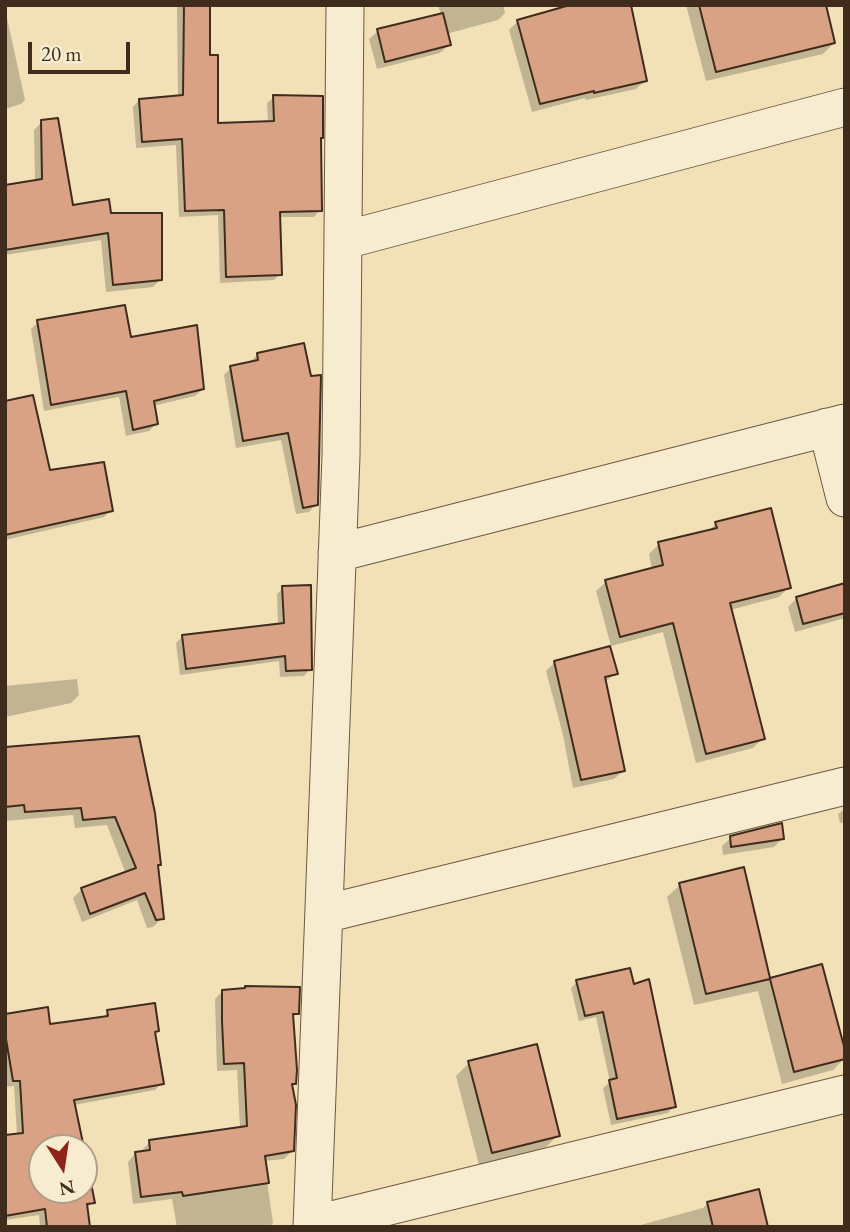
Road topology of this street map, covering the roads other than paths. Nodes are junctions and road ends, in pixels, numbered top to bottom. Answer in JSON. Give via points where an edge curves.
{"nodes":[{"id":1,"x":345,"y":5,"type":"edge"},
{"id":2,"x":845,"y":107,"type":"edge"},
{"id":3,"x":345,"y":240,"type":"junction"},
{"id":4,"x":836,"y":425,"type":"edge"},
{"id":5,"x":845,"y":498,"type":"edge"},
{"id":6,"x":337,"y":553,"type":"junction"},
{"id":7,"x":845,"y":786,"type":"edge"},
{"id":8,"x":324,"y":914,"type":"junction"},
{"id":9,"x":845,"y":1094,"type":"edge"},
{"id":10,"x":312,"y":1226,"type":"edge"}],
"edges":[{"from":1,"to":3,"type":"street"},
{"from":2,"to":3,"type":"street"},
{"from":3,"to":6,"type":"street"},
{"from":4,"to":5,"type":"street"},
{"from":4,"to":6,"type":"street"},
{"from":6,"to":8,"type":"street"},
{"from":7,"to":8,"type":"street"},
{"from":8,"to":10,"type":"street"},
{"from":9,"to":10,"type":"street"}]}
